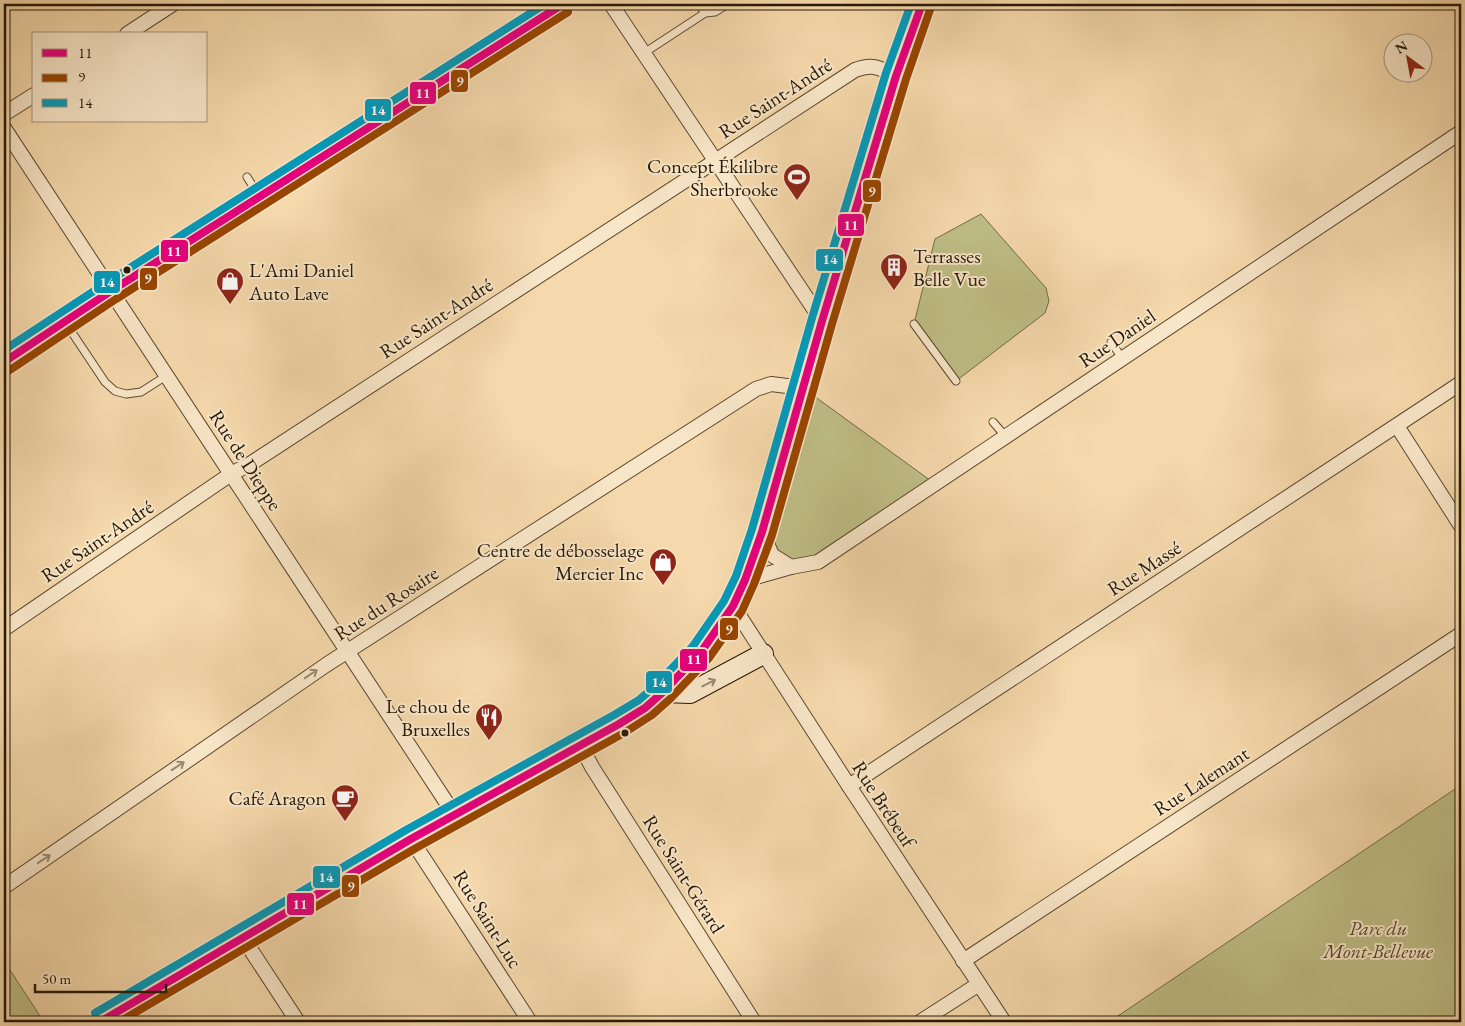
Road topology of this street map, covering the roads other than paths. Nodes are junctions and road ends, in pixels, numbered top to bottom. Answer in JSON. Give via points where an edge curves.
{"nodes":[{"id":1,"x":173,"y":4,"type":"edge"},
{"id":2,"x":562,"y":4,"type":"edge"},
{"id":3,"x":611,"y":4,"type":"edge"},
{"id":4,"x":699,"y":4,"type":"edge"},
{"id":5,"x":728,"y":4,"type":"edge"},
{"id":6,"x":922,"y":4,"type":"edge"},
{"id":7,"x":705,"y":13,"type":"junction"},
{"id":8,"x":130,"y":32,"type":"edge"},
{"id":9,"x":644,"y":53,"type":"junction"},
{"id":10,"x":896,"y":76,"type":"junction"},
{"id":11,"x":32,"y":96,"type":"edge"},
{"id":12,"x":4,"y":114,"type":"edge"},
{"id":13,"x":4,"y":128,"type":"edge"},
{"id":14,"x":1461,"y":132,"type":"edge"},
{"id":15,"x":715,"y":160,"type":"junction"},
{"id":16,"x":247,"y":178,"type":"dead end"},
{"id":17,"x":260,"y":197,"type":"junction"},
{"id":18,"x":111,"y":291,"type":"junction"},
{"id":19,"x":822,"y":321,"type":"junction"},
{"id":20,"x":65,"y":322,"type":"junction"},
{"id":21,"x":914,"y":324,"type":"dead end"},
{"id":22,"x":1111,"y":342,"type":"dead end"},
{"id":23,"x":1122,"y":358,"type":"junction"},
{"id":24,"x":4,"y":362,"type":"edge"},
{"id":25,"x":166,"y":376,"type":"junction"},
{"id":26,"x":956,"y":381,"type":"dead end"},
{"id":27,"x":1461,"y":383,"type":"edge"},
{"id":28,"x":803,"y":388,"type":"junction"},
{"id":29,"x":993,"y":422,"type":"dead end"},
{"id":30,"x":1396,"y":426,"type":"junction"},
{"id":31,"x":1006,"y":438,"type":"junction"},
{"id":32,"x":231,"y":474,"type":"junction"},
{"id":33,"x":1461,"y":526,"type":"edge"},
{"id":34,"x":762,"y":532,"type":"junction"},
{"id":35,"x":791,"y":567,"type":"junction"},
{"id":36,"x":745,"y":580,"type":"junction"},
{"id":37,"x":733,"y":606,"type":"junction"},
{"id":38,"x":4,"y":628,"type":"edge"},
{"id":39,"x":1461,"y":634,"type":"edge"},
{"id":40,"x":347,"y":652,"type":"junction"},
{"id":41,"x":763,"y":654,"type":"junction"},
{"id":42,"x":663,"y":692,"type":"junction"},
{"id":43,"x":581,"y":746,"type":"junction"},
{"id":44,"x":849,"y":786,"type":"junction"},
{"id":45,"x":454,"y":814,"type":"junction"},
{"id":46,"x":411,"y":839,"type":"junction"},
{"id":47,"x":4,"y":887,"type":"edge"},
{"id":48,"x":243,"y":938,"type":"junction"},
{"id":49,"x":963,"y":961,"type":"junction"},
{"id":50,"x":979,"y":984,"type":"junction"},
{"id":51,"x":100,"y":1022,"type":"edge"},
{"id":52,"x":298,"y":1022,"type":"edge"},
{"id":53,"x":530,"y":1022,"type":"edge"},
{"id":54,"x":754,"y":1022,"type":"edge"},
{"id":55,"x":920,"y":1022,"type":"edge"},
{"id":56,"x":1004,"y":1022,"type":"edge"}],
"edges":[{"from":1,"to":8,"type":"street"},
{"from":2,"to":17,"type":"main road"},
{"from":3,"to":9,"type":"street"},
{"from":4,"to":7,"type":"lane"},
{"from":5,"to":7,"type":"lane","via":[[715,12]]},
{"from":6,"to":10,"type":"main road"},
{"from":7,"to":9,"type":"lane"},
{"from":9,"to":15,"type":"street"},
{"from":10,"to":15,"type":"street","name":"Rue Saint-André","via":[[877,66],[855,70]]},
{"from":10,"to":19,"type":"main road"},
{"from":11,"to":12,"type":"street"},
{"from":13,"to":18,"type":"street","name":"Rue de Dieppe"},
{"from":14,"to":23,"type":"street","name":"Rue Daniel"},
{"from":15,"to":19,"type":"street"},
{"from":15,"to":32,"type":"street","name":"Rue Saint-André"},
{"from":16,"to":17,"type":"lane"},
{"from":17,"to":18,"type":"main road"},
{"from":18,"to":20,"type":"main road"},
{"from":18,"to":25,"type":"street","name":"Rue de Dieppe"},
{"from":19,"to":28,"type":"main road"},
{"from":20,"to":24,"type":"main road"},
{"from":20,"to":25,"type":"lane","via":[[105,382],[115,391],[126,394],[141,392]]},
{"from":21,"to":26,"type":"lane"},
{"from":22,"to":23,"type":"lane"},
{"from":23,"to":31,"type":"street","name":"Rue Daniel"},
{"from":25,"to":32,"type":"street","name":"Rue de Dieppe"},
{"from":27,"to":30,"type":"street","name":"Rue Massé"},
{"from":28,"to":34,"type":"main road"},
{"from":28,"to":40,"type":"street","name":"Rue du Rosaire","via":[[771,384],[756,389]]},
{"from":29,"to":31,"type":"lane"},
{"from":30,"to":33,"type":"street"},
{"from":30,"to":44,"type":"street","name":"Rue Massé"},
{"from":31,"to":35,"type":"street","name":"Rue Daniel","via":[[818,562]]},
{"from":32,"to":38,"type":"street","name":"Rue Saint-André"},
{"from":32,"to":40,"type":"street","name":"Rue de Dieppe"},
{"from":34,"to":35,"type":"street","via":[[772,555]]},
{"from":34,"to":36,"type":"main road"},
{"from":35,"to":36,"type":"street","name":"Rue Daniel"},
{"from":36,"to":37,"type":"main road"},
{"from":37,"to":41,"type":"street","name":"Rue Brébeuf"},
{"from":37,"to":42,"type":"main road","via":[[701,652]]},
{"from":39,"to":49,"type":"street","name":"Rue Lalemant"},
{"from":40,"to":45,"type":"street","name":"Rue de Dieppe"},
{"from":47,"to":40,"type":"street","name":"Rue du Rosaire","one_way":true},
{"from":42,"to":41,"type":"main road","one_way":true,"via":[[690,693]]},
{"from":41,"to":44,"type":"street","name":"Rue Brébeuf"},
{"from":42,"to":43,"type":"main road","via":[[645,708]]},
{"from":43,"to":45,"type":"main road"},
{"from":43,"to":54,"type":"street","name":"Rue Saint-Gérard"},
{"from":44,"to":49,"type":"street","name":"Rue Brébeuf"},
{"from":45,"to":46,"type":"main road"},
{"from":46,"to":48,"type":"main road"},
{"from":46,"to":53,"type":"street","name":"Rue Saint-Luc"},
{"from":48,"to":51,"type":"main road"},
{"from":48,"to":52,"type":"street"},
{"from":49,"to":50,"type":"street","name":"Rue Brébeuf"},
{"from":50,"to":55,"type":"street"},
{"from":50,"to":56,"type":"street","name":"Rue Brébeuf"}]}
